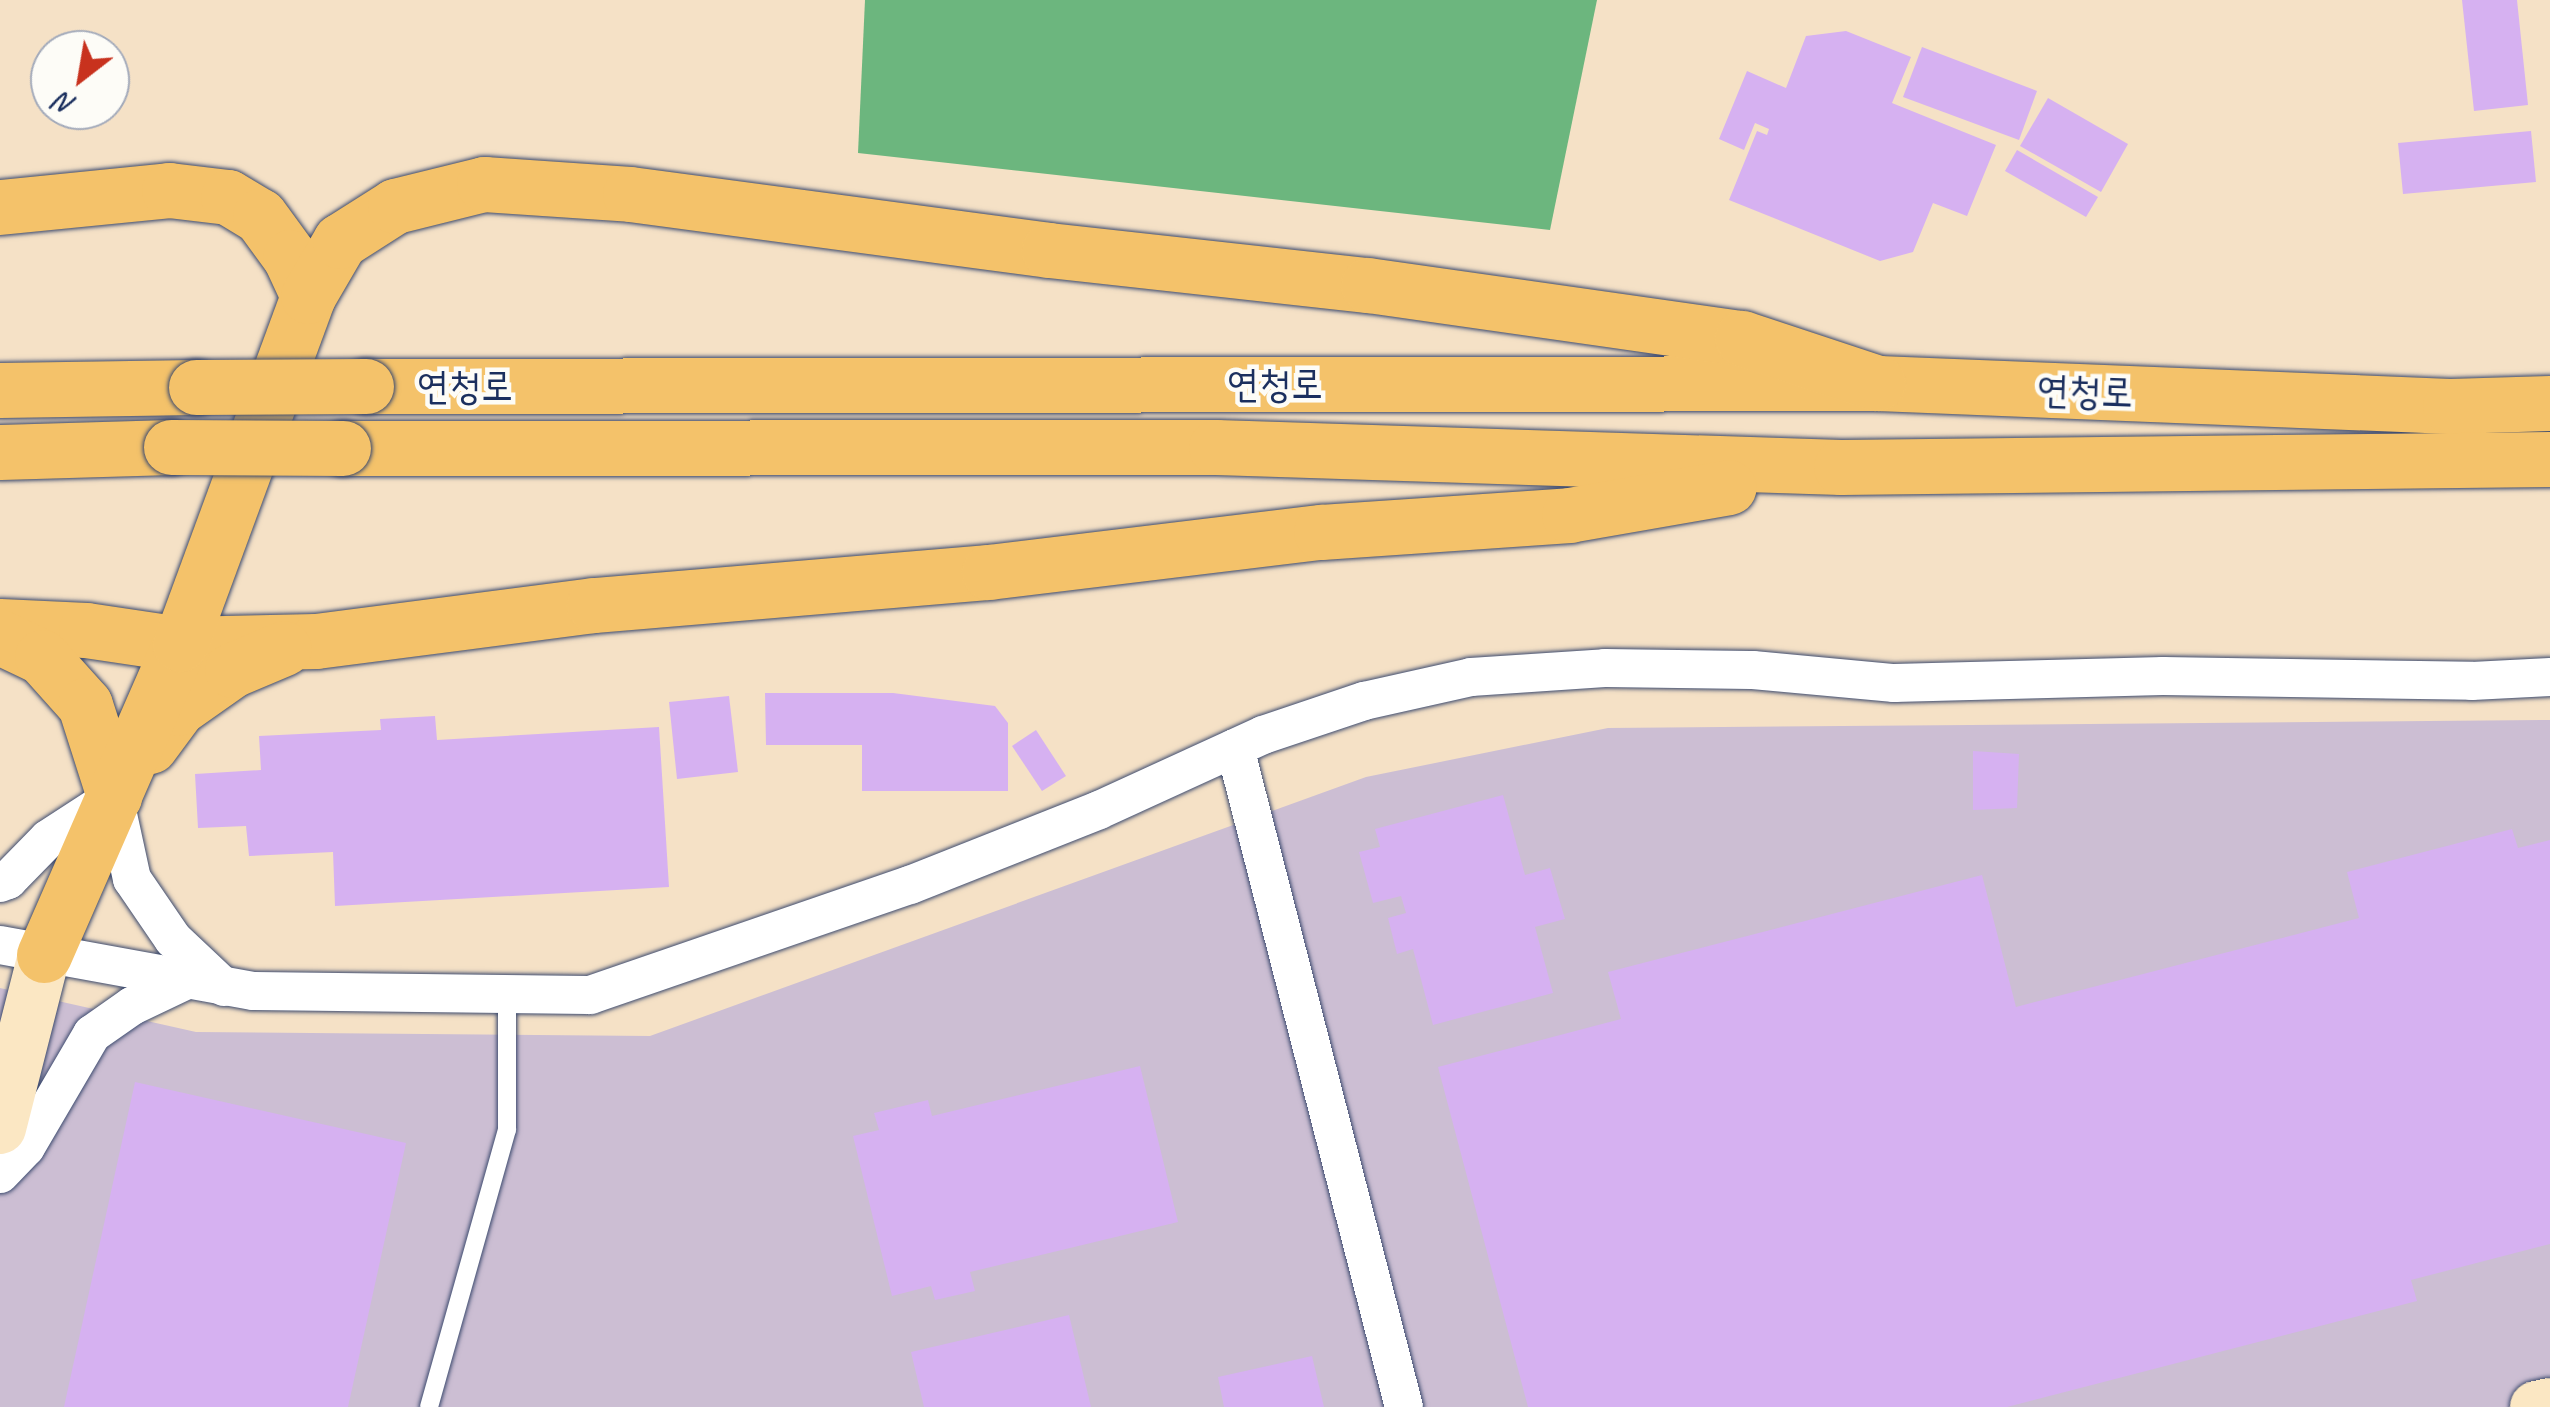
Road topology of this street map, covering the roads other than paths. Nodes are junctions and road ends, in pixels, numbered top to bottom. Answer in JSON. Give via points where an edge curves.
{"nodes":[{"id":1,"x":0,"y":208,"type":"edge"},
{"id":2,"x":308,"y":296,"type":"junction"},
{"id":3,"x":1878,"y":383,"type":"junction"},
{"id":4,"x":0,"y":390,"type":"edge"},
{"id":5,"x":2550,"y":403,"type":"edge"},
{"id":6,"x":0,"y":452,"type":"edge"},
{"id":7,"x":2550,"y":459,"type":"edge"},
{"id":8,"x":1841,"y":467,"type":"junction"},
{"id":9,"x":0,"y":626,"type":"edge"},
{"id":10,"x":0,"y":636,"type":"edge"},
{"id":11,"x":300,"y":642,"type":"junction"},
{"id":12,"x":180,"y":644,"type":"junction"},
{"id":13,"x":2550,"y":677,"type":"edge"},
{"id":14,"x":1235,"y":748,"type":"junction"},
{"id":15,"x":114,"y":796,"type":"junction"},
{"id":16,"x":0,"y":883,"type":"edge"},
{"id":17,"x":22,"y":950,"type":"edge"},
{"id":18,"x":187,"y":980,"type":"junction"},
{"id":19,"x":224,"y":987,"type":"junction"},
{"id":20,"x":507,"y":996,"type":"junction"},
{"id":21,"x":0,"y":1128,"type":"edge"},
{"id":22,"x":0,"y":1174,"type":"edge"},
{"id":23,"x":2550,"y":1404,"type":"edge"},
{"id":24,"x":429,"y":1407,"type":"edge"},
{"id":25,"x":1404,"y":1407,"type":"edge"},
{"id":26,"x":2536,"y":1407,"type":"edge"}],
"edges":[{"from":1,"to":2,"type":"highway","via":[[169,190],[228,198],[260,216],[290,256]]},
{"from":2,"to":3,"type":"highway","via":[[340,241],[396,206],[484,184],[630,194],[1742,338]]},
{"from":2,"to":12,"type":"highway"},
{"from":3,"to":4,"type":"highway","name":"연청로","bridge":true},
{"from":3,"to":5,"type":"highway","name":"연청로","via":[[2450,406]]},
{"from":6,"to":8,"type":"highway","name":"연청로","bridge":true,"via":[[1216,446]]},
{"from":7,"to":8,"type":"highway","name":"연청로"},
{"from":8,"to":11,"type":"highway","via":[[1568,516],[1321,532],[989,572],[594,605]]},
{"from":9,"to":12,"type":"highway"},
{"from":10,"to":15,"type":"highway","via":[[42,658],[85,705]]},
{"from":11,"to":12,"type":"highway"},
{"from":11,"to":15,"type":"highway","via":[[232,670],[178,708]]},
{"from":12,"to":15,"type":"highway"},
{"from":13,"to":14,"type":"street","via":[[1894,683],[1753,670],[1605,668],[1472,677],[1364,700]]},
{"from":14,"to":20,"type":"street","via":[[1082,817],[738,945],[590,995]]},
{"from":14,"to":25,"type":"street"},
{"from":15,"to":16,"type":"street","via":[[48,839]]},
{"from":15,"to":17,"type":"highway"},
{"from":15,"to":19,"type":"street","via":[[132,879],[173,939]]},
{"from":17,"to":18,"type":"street"},
{"from":17,"to":21,"type":"street"},
{"from":18,"to":19,"type":"street"},
{"from":18,"to":22,"type":"street","via":[[92,1034],[26,1147]]},
{"from":19,"to":20,"type":"street"},
{"from":20,"to":24,"type":"lane","via":[[507,1130]]},
{"from":23,"to":26,"type":"street"}]}
